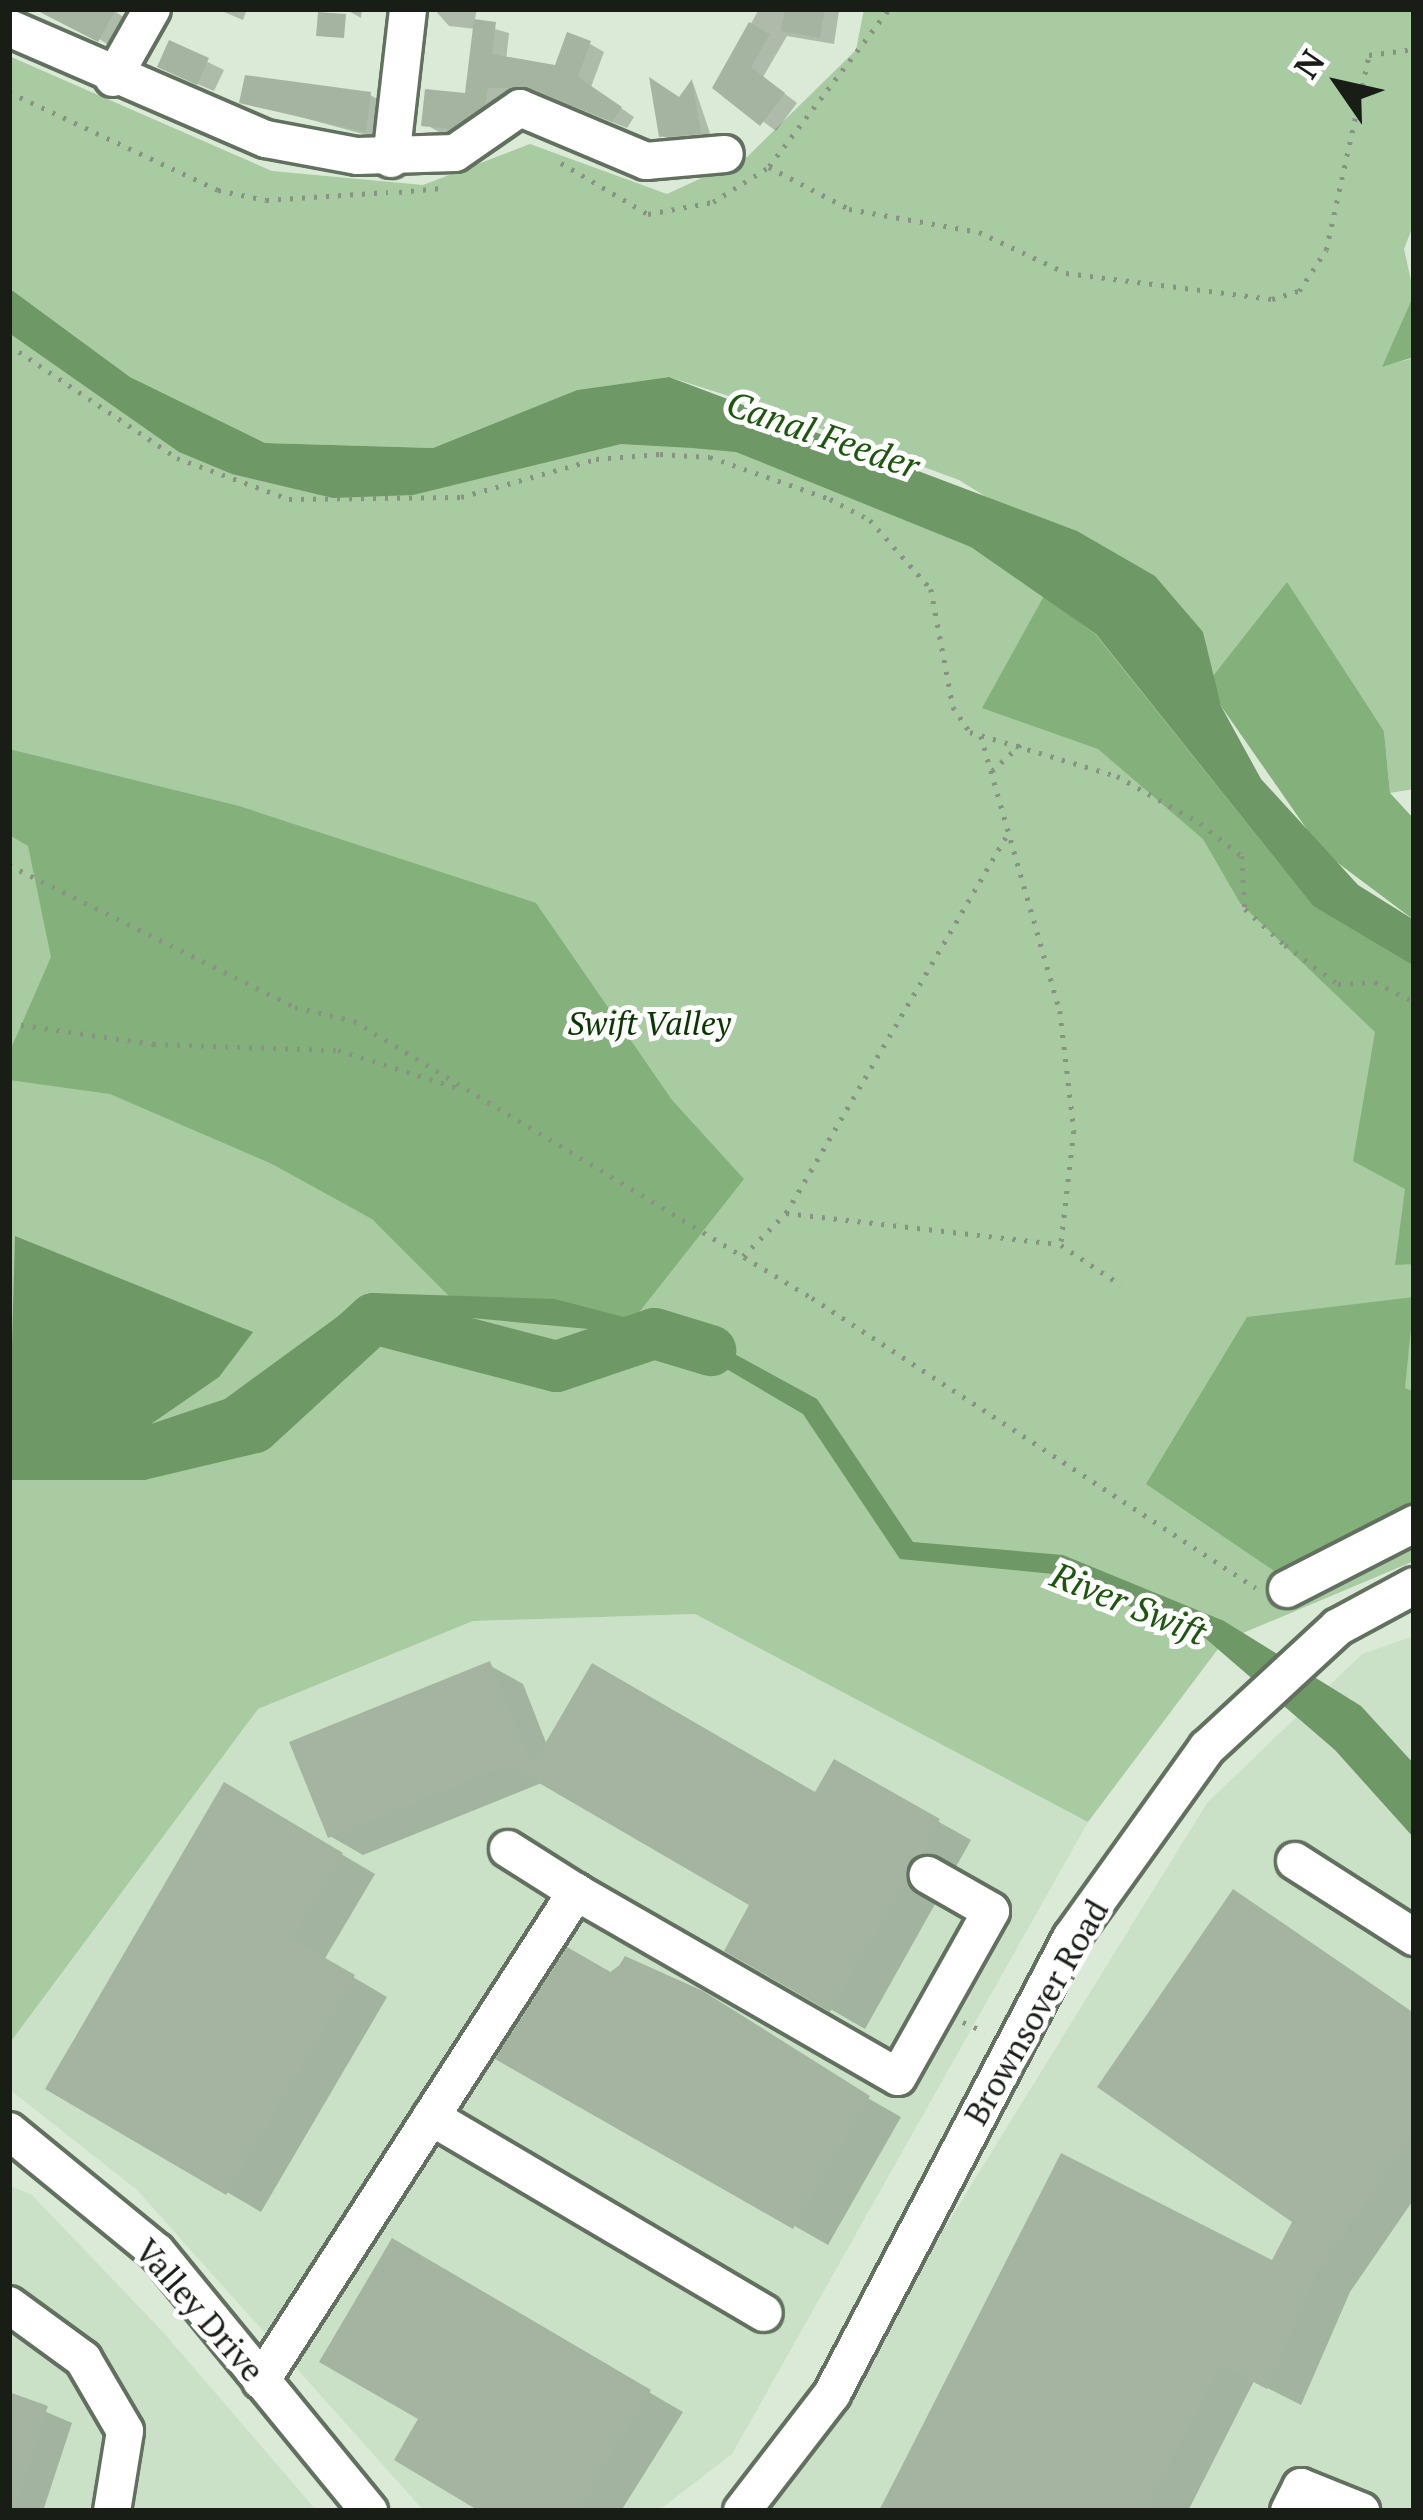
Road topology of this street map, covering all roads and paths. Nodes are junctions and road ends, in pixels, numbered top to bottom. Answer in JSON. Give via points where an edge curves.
{"nodes":[{"id":1,"x":152,"y":9,"type":"edge"},
{"id":2,"x":408,"y":9,"type":"edge"},
{"id":3,"x":889,"y":9,"type":"edge"},
{"id":4,"x":9,"y":28,"type":"edge"},
{"id":5,"x":1414,"y":49,"type":"edge"},
{"id":6,"x":113,"y":78,"type":"junction"},
{"id":7,"x":9,"y":92,"type":"edge"},
{"id":8,"x":724,"y":154,"type":"dead end"},
{"id":9,"x":374,"y":158,"type":"junction"},
{"id":10,"x":555,"y":159,"type":"dead end"},
{"id":11,"x":769,"y":167,"type":"junction"},
{"id":12,"x":456,"y":183,"type":"dead end"},
{"id":13,"x":9,"y":345,"type":"edge"},
{"id":14,"x":981,"y":736,"type":"junction"},
{"id":15,"x":1022,"y":743,"type":"junction"},
{"id":16,"x":992,"y":771,"type":"junction"},
{"id":17,"x":1010,"y":830,"type":"junction"},
{"id":18,"x":9,"y":865,"type":"edge"},
{"id":19,"x":1414,"y":1002,"type":"edge"},
{"id":20,"x":9,"y":1023,"type":"edge"},
{"id":21,"x":472,"y":1093,"type":"junction"},
{"id":22,"x":785,"y":1213,"type":"junction"},
{"id":23,"x":1061,"y":1244,"type":"junction"},
{"id":24,"x":742,"y":1256,"type":"junction"},
{"id":25,"x":1121,"y":1285,"type":"dead end"},
{"id":26,"x":1414,"y":1524,"type":"edge"},
{"id":27,"x":1414,"y":1586,"type":"edge"},
{"id":28,"x":1287,"y":1589,"type":"joint"},
{"id":29,"x":508,"y":1849,"type":"dead end"},
{"id":30,"x":1295,"y":1861,"type":"dead end"},
{"id":31,"x":928,"y":1875,"type":"dead end"},
{"id":32,"x":576,"y":1892,"type":"junction"},
{"id":33,"x":1414,"y":1937,"type":"edge"},
{"id":34,"x":936,"y":2008,"type":"junction"},
{"id":35,"x":1014,"y":2045,"type":"junction"},
{"id":36,"x":431,"y":2117,"type":"junction"},
{"id":37,"x":9,"y":2131,"type":"edge"},
{"id":38,"x":9,"y":2305,"type":"edge"},
{"id":39,"x":764,"y":2313,"type":"dead end"},
{"id":40,"x":261,"y":2380,"type":"junction"},
{"id":41,"x":112,"y":2511,"type":"edge"},
{"id":42,"x":369,"y":2511,"type":"edge"},
{"id":43,"x":742,"y":2511,"type":"edge"},
{"id":44,"x":1289,"y":2511,"type":"edge"},
{"id":45,"x":1361,"y":2511,"type":"edge"}],
"edges":[{"from":1,"to":6,"type":"street"},
{"from":2,"to":9,"type":"street"},
{"from":3,"to":11,"type":"path"},
{"from":4,"to":6,"type":"street"},
{"from":5,"to":11,"type":"path","via":[[1369,55],[1326,250],[1300,291],[1272,299],[1072,274],[979,232],[849,209]]},
{"from":6,"to":9,"type":"street","via":[[266,140]]},
{"from":7,"to":12,"type":"path","via":[[160,170],[244,196]]},
{"from":8,"to":9,"type":"street","via":[[646,160],[520,108],[455,153]]},
{"from":10,"to":11,"type":"path","via":[[648,214],[713,202]]},
{"from":13,"to":14,"type":"path","via":[[177,458],[289,499],[461,497],[596,459],[660,454],[710,458],[830,499],[871,520],[931,589],[953,707]]},
{"from":14,"to":15,"type":"path"},
{"from":14,"to":16,"type":"path"},
{"from":15,"to":16,"type":"path"},
{"from":15,"to":19,"type":"path","via":[[1117,776],[1200,823],[1242,856],[1245,909],[1285,946],[1338,984],[1375,982]]},
{"from":16,"to":17,"type":"path"},
{"from":17,"to":22,"type":"path"},
{"from":17,"to":23,"type":"path","via":[[1070,1080]]},
{"from":18,"to":21,"type":"path","via":[[295,1007],[354,1022]]},
{"from":20,"to":21,"type":"path","via":[[153,1044],[338,1050]]},
{"from":21,"to":24,"type":"path"},
{"from":22,"to":23,"type":"path"},
{"from":22,"to":24,"type":"path"},
{"from":23,"to":25,"type":"path"},
{"from":24,"to":28,"type":"path","via":[[1270,1598]]},
{"from":26,"to":28,"type":"street"},
{"from":27,"to":35,"type":"street","name":"Brownsover Road","via":[[1338,1627],[1241,1710],[1071,1938]]},
{"from":29,"to":32,"type":"street"},
{"from":30,"to":33,"type":"street"},
{"from":31,"to":34,"type":"street","via":[[991,1911]]},
{"from":32,"to":34,"type":"street","via":[[898,2077]]},
{"from":32,"to":36,"type":"street"},
{"from":34,"to":35,"type":"path"},
{"from":35,"to":43,"type":"street","name":"Brownsover Road","via":[[832,2394]]},
{"from":36,"to":39,"type":"street"},
{"from":36,"to":40,"type":"street"},
{"from":37,"to":40,"type":"street","name":"Valley Drive","via":[[157,2252]]},
{"from":38,"to":41,"type":"street","via":[[83,2359],[125,2431]]},
{"from":40,"to":42,"type":"street","name":"Valley Drive"},
{"from":44,"to":45,"type":"street","via":[[1301,2487]]}]}
